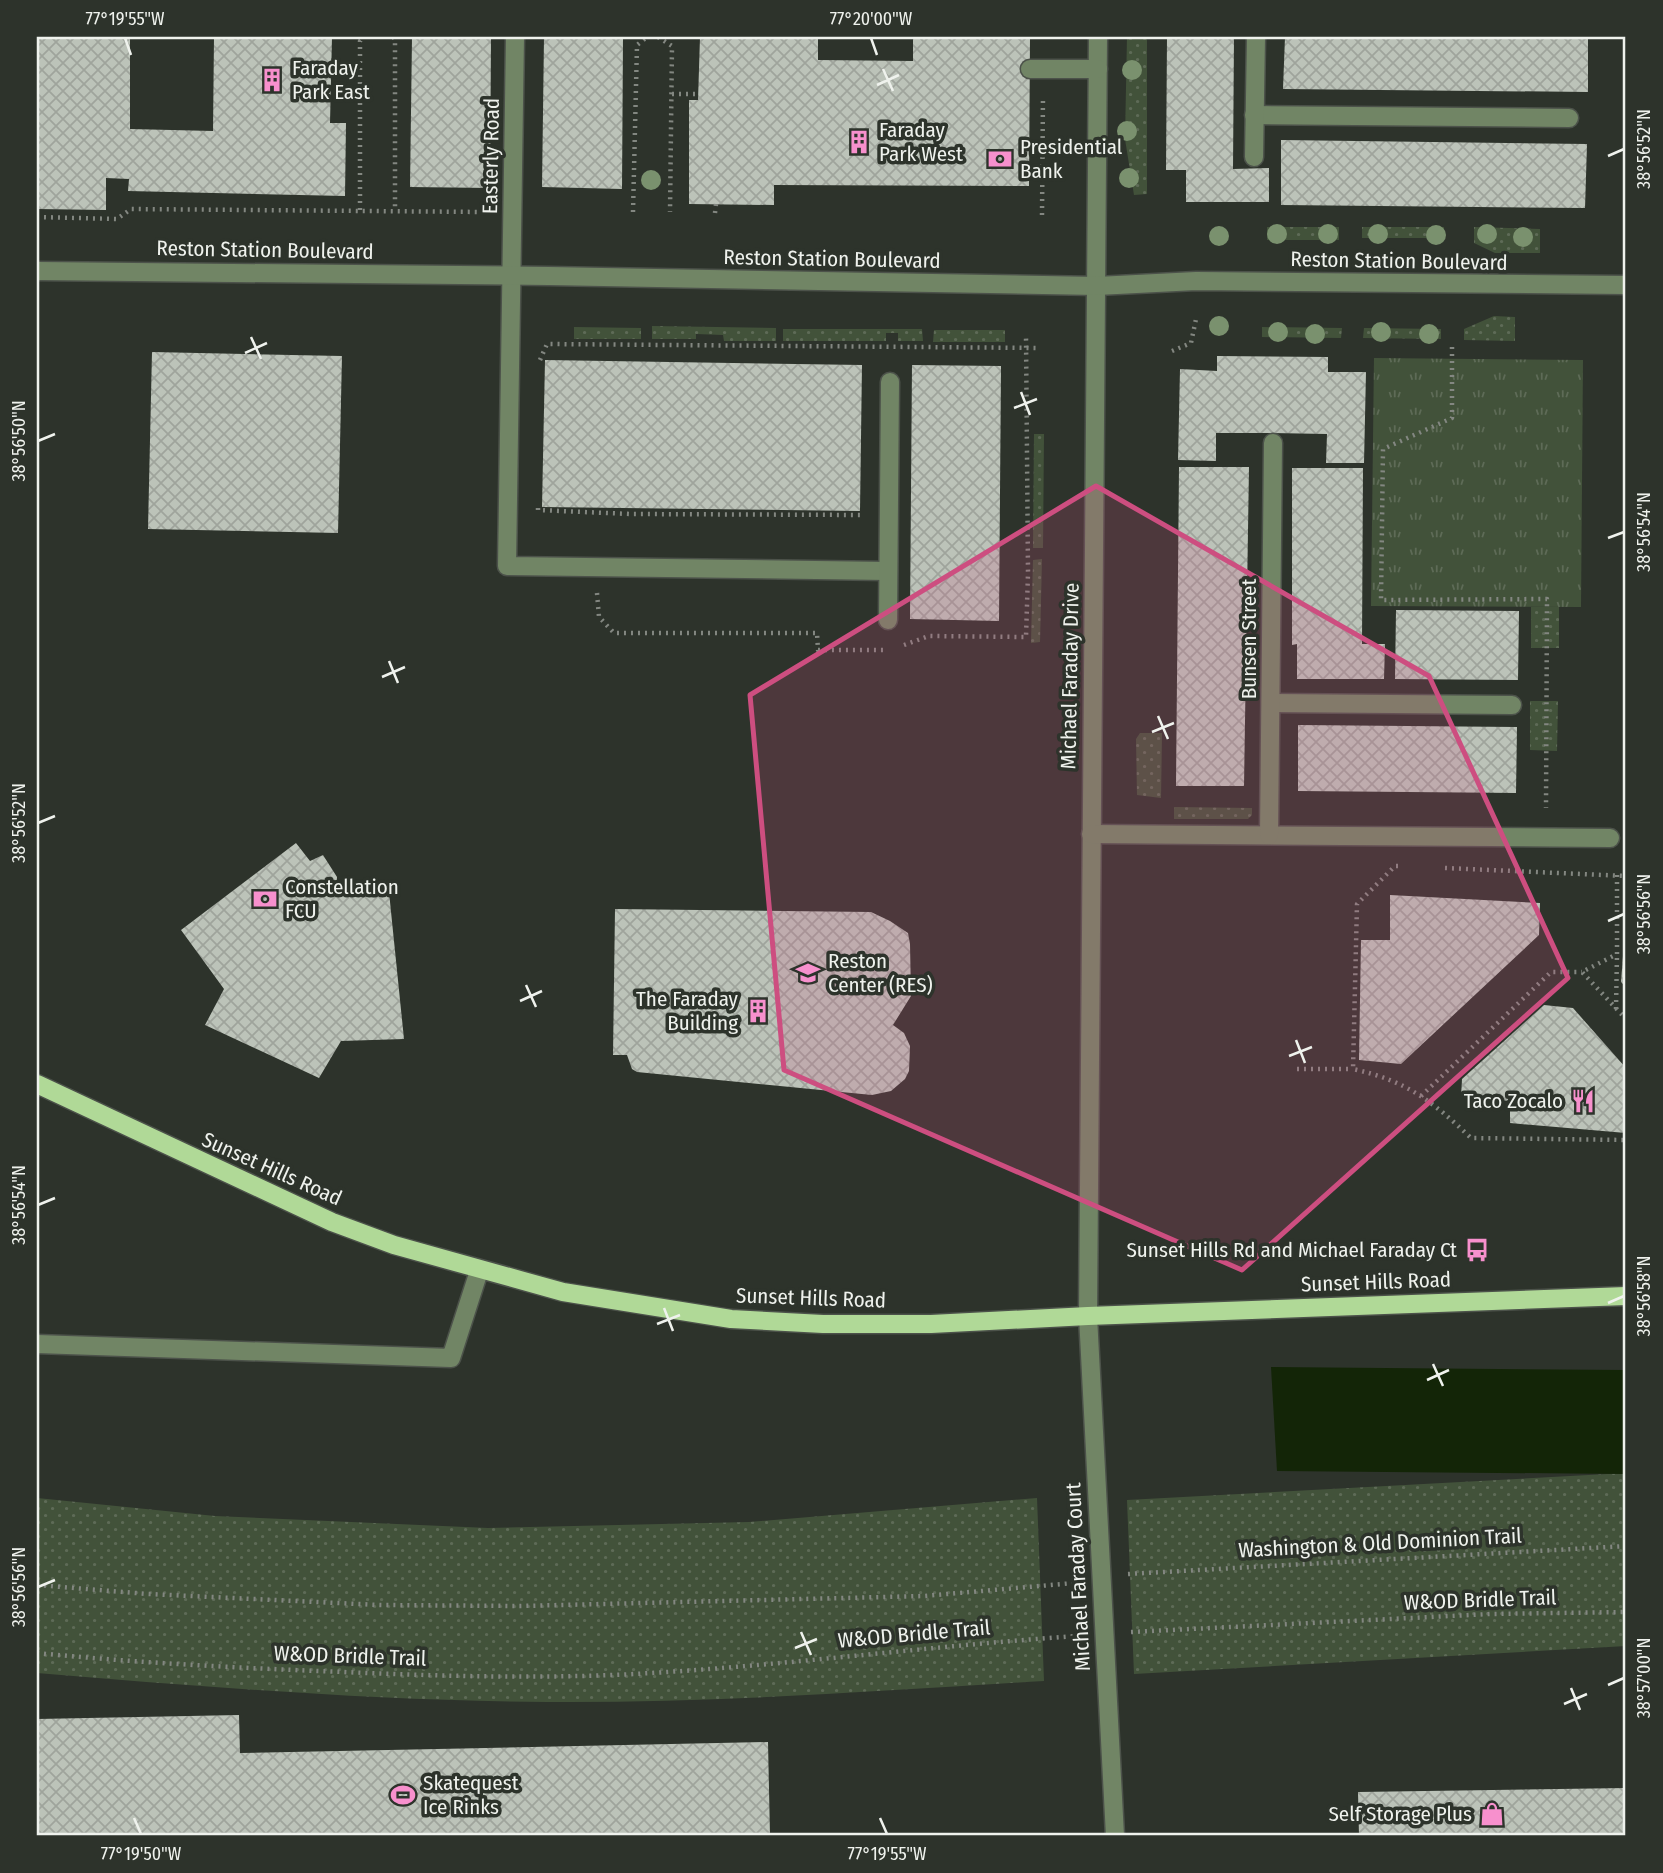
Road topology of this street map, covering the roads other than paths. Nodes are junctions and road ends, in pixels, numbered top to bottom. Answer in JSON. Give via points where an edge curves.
{"nodes":[{"id":1,"x":515,"y":37,"type":"edge"},
{"id":2,"x":1098,"y":37,"type":"edge"},
{"id":3,"x":1256,"y":37,"type":"edge"},
{"id":4,"x":1037,"y":69,"type":"road end"},
{"id":5,"x":1098,"y":69,"type":"junction"},
{"id":6,"x":1254,"y":115,"type":"junction"},
{"id":7,"x":1569,"y":118,"type":"dead end"},
{"id":8,"x":1254,"y":157,"type":"dead end"},
{"id":9,"x":37,"y":271,"type":"edge"},
{"id":10,"x":512,"y":276,"type":"junction"},
{"id":11,"x":1626,"y":285,"type":"edge"},
{"id":12,"x":1097,"y":286,"type":"junction"},
{"id":13,"x":890,"y":382,"type":"dead end"},
{"id":14,"x":1273,"y":443,"type":"dead end"},
{"id":15,"x":888,"y":571,"type":"junction"},
{"id":16,"x":888,"y":620,"type":"dead end"},
{"id":17,"x":1271,"y":703,"type":"junction"},
{"id":18,"x":1512,"y":705,"type":"dead end"},
{"id":19,"x":1091,"y":834,"type":"junction"},
{"id":20,"x":1269,"y":835,"type":"junction"},
{"id":21,"x":1610,"y":838,"type":"dead end"},
{"id":22,"x":37,"y":1084,"type":"edge"},
{"id":23,"x":479,"y":1271,"type":"junction"},
{"id":24,"x":1626,"y":1296,"type":"edge"},
{"id":25,"x":1088,"y":1316,"type":"junction"},
{"id":26,"x":37,"y":1343,"type":"edge"},
{"id":27,"x":1115,"y":1836,"type":"edge"}],
"edges":[{"from":1,"to":10,"type":"street","name":"Easterly Road"},
{"from":2,"to":5,"type":"street","name":"Michael Faraday Drive"},
{"from":3,"to":6,"type":"street"},
{"from":4,"to":5,"type":"street"},
{"from":5,"to":12,"type":"street","name":"Michael Faraday Drive"},
{"from":6,"to":7,"type":"street"},
{"from":6,"to":8,"type":"street"},
{"from":9,"to":10,"type":"street","name":"Reston Station Boulevard"},
{"from":10,"to":12,"type":"street","name":"Reston Station Boulevard"},
{"from":10,"to":15,"type":"street","name":"Easterly Road","via":[[507,566]]},
{"from":11,"to":12,"type":"street","name":"Reston Station Boulevard","via":[[1196,281]]},
{"from":12,"to":19,"type":"street","name":"Michael Faraday Drive"},
{"from":13,"to":15,"type":"street"},
{"from":14,"to":17,"type":"street","name":"Bunsen Street"},
{"from":15,"to":16,"type":"street"},
{"from":17,"to":18,"type":"street"},
{"from":17,"to":20,"type":"street","name":"Bunsen Street"},
{"from":19,"to":20,"type":"street"},
{"from":19,"to":25,"type":"street","name":"Michael Faraday Drive"},
{"from":20,"to":21,"type":"street"},
{"from":22,"to":23,"type":"main road","name":"Sunset Hills Road","via":[[332,1222]]},
{"from":23,"to":25,"type":"main road","name":"Sunset Hills Road","via":[[563,1292],[731,1319],[931,1324]]},
{"from":23,"to":26,"type":"street","via":[[451,1358]]},
{"from":24,"to":25,"type":"main road","name":"Sunset Hills Road"},
{"from":25,"to":27,"type":"street","name":"Michael Faraday Court"}]}
